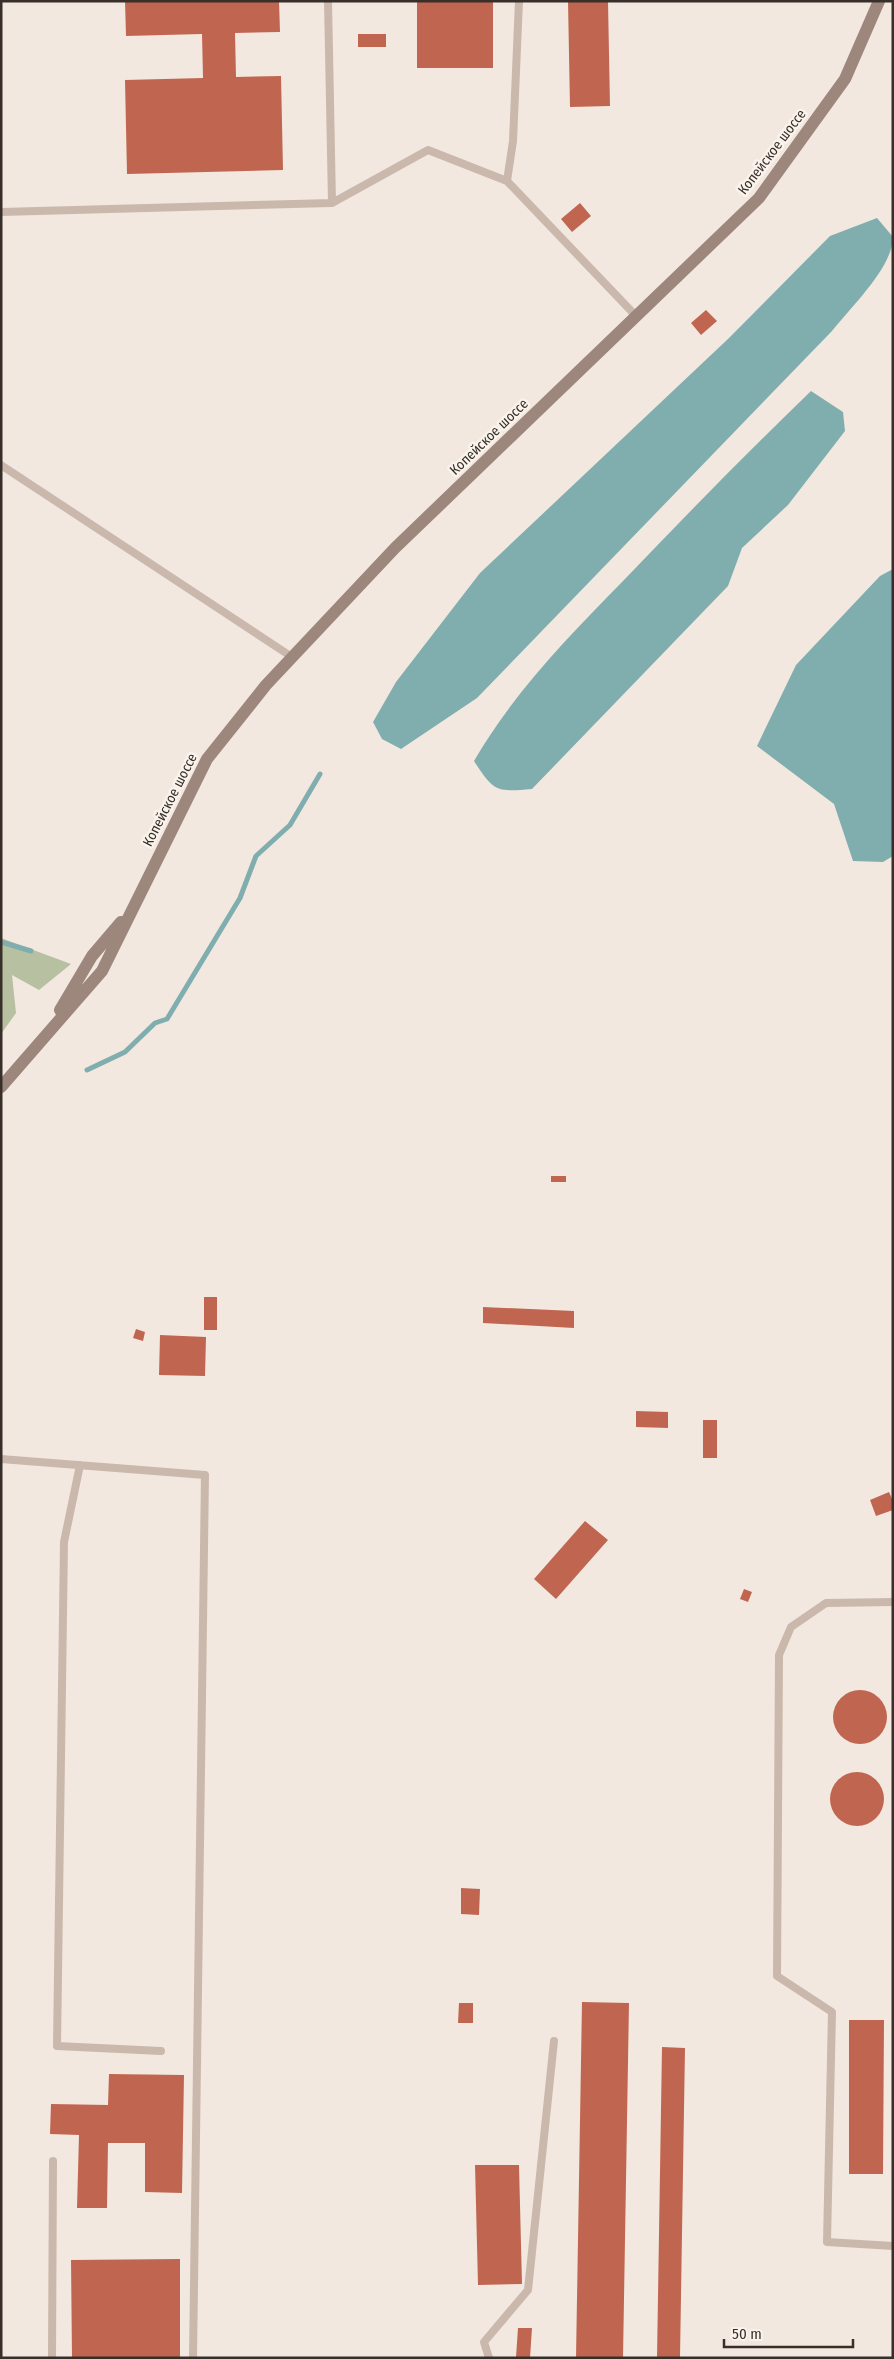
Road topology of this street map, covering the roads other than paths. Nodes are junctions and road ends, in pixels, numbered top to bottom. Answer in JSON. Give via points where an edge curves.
{"nodes":[{"id":1,"x":328,"y":1,"type":"edge"},
{"id":2,"x":519,"y":1,"type":"edge"},
{"id":3,"x":879,"y":1,"type":"edge"},
{"id":4,"x":507,"y":181,"type":"junction"},
{"id":5,"x":332,"y":203,"type":"junction"},
{"id":6,"x":1,"y":212,"type":"edge"},
{"id":7,"x":636,"y":316,"type":"junction"},
{"id":8,"x":1,"y":465,"type":"edge"},
{"id":9,"x":292,"y":657,"type":"junction"},
{"id":10,"x":1,"y":1086,"type":"edge"},
{"id":11,"x":1,"y":1459,"type":"edge"},
{"id":12,"x":80,"y":1465,"type":"junction"},
{"id":13,"x":893,"y":1602,"type":"edge"},
{"id":14,"x":554,"y":2041,"type":"dead end"},
{"id":15,"x":161,"y":2051,"type":"dead end"},
{"id":16,"x":53,"y":2161,"type":"dead end"},
{"id":17,"x":893,"y":2246,"type":"edge"},
{"id":18,"x":52,"y":2358,"type":"edge"},
{"id":19,"x":193,"y":2358,"type":"edge"},
{"id":20,"x":489,"y":2358,"type":"edge"}],
"edges":[{"from":1,"to":5,"type":"lane"},
{"from":2,"to":4,"type":"lane","via":[[513,141]]},
{"from":3,"to":7,"type":"street","name":"Копейское шоссе","via":[[845,78],[758,198]]},
{"from":4,"to":5,"type":"lane","via":[[428,150]]},
{"from":4,"to":7,"type":"lane"},
{"from":5,"to":6,"type":"lane"},
{"from":7,"to":9,"type":"street","name":"Копейское шоссе","via":[[395,548]]},
{"from":8,"to":9,"type":"lane"},
{"from":9,"to":10,"type":"street","name":"Копейское шоссе","via":[[266,684],[207,759],[102,971]]},
{"from":11,"to":12,"type":"lane"},
{"from":12,"to":15,"type":"lane","via":[[64,1542],[57,2046]]},
{"from":12,"to":19,"type":"lane","via":[[205,1475]]},
{"from":13,"to":17,"type":"lane","via":[[826,1604],[790,1627],[779,1655],[777,1976],[832,2012],[827,2242]]},
{"from":14,"to":20,"type":"lane","via":[[528,2290],[484,2342]]},
{"from":16,"to":18,"type":"lane"}]}
